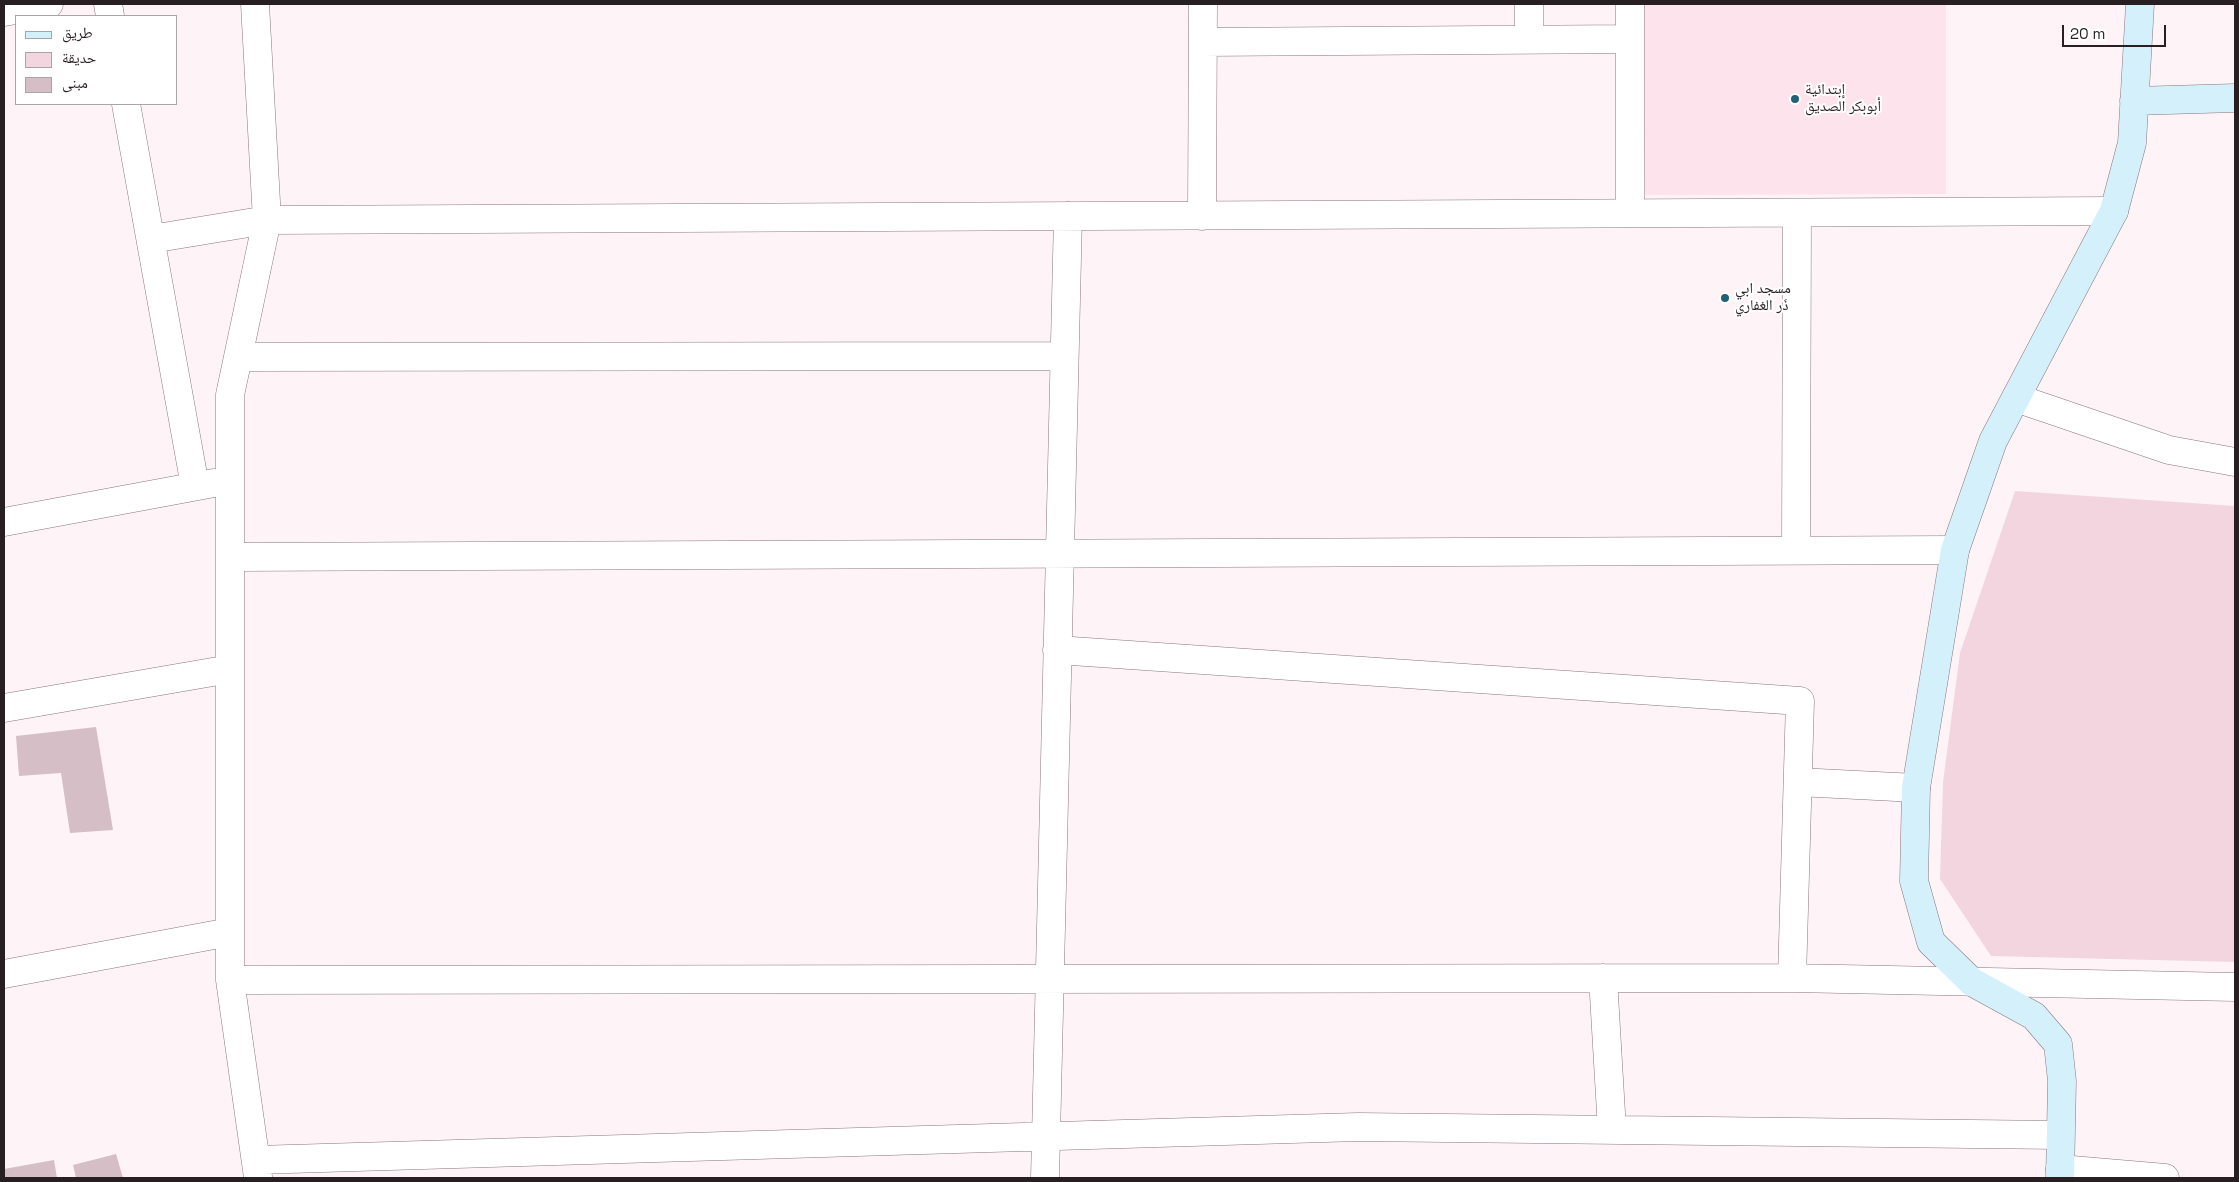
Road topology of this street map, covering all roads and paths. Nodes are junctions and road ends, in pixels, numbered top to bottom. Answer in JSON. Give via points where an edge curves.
{"nodes":[{"id":1,"x":49,"y":4,"type":"edge"},
{"id":2,"x":255,"y":4,"type":"edge"},
{"id":3,"x":1202,"y":4,"type":"edge"},
{"id":4,"x":1529,"y":4,"type":"edge"},
{"id":5,"x":1630,"y":4,"type":"edge"},
{"id":6,"x":2140,"y":4,"type":"edge"},
{"id":7,"x":4,"y":12,"type":"edge"},
{"id":8,"x":1630,"y":38,"type":"junction"},
{"id":9,"x":1529,"y":39,"type":"junction"},
{"id":10,"x":1202,"y":42,"type":"junction"},
{"id":11,"x":2235,"y":98,"type":"edge"},
{"id":12,"x":2134,"y":101,"type":"junction"},
{"id":13,"x":126,"y":105,"type":"edge"},
{"id":14,"x":2114,"y":211,"type":"junction"},
{"id":15,"x":1797,"y":213,"type":"junction"},
{"id":16,"x":1630,"y":214,"type":"junction"},
{"id":17,"x":1068,"y":216,"type":"junction"},
{"id":18,"x":1202,"y":216,"type":"junction"},
{"id":19,"x":267,"y":220,"type":"junction"},
{"id":20,"x":150,"y":239,"type":"junction"},
{"id":21,"x":1064,"y":356,"type":"junction"},
{"id":22,"x":238,"y":357,"type":"junction"},
{"id":23,"x":2016,"y":398,"type":"junction"},
{"id":24,"x":2235,"y":462,"type":"edge"},
{"id":25,"x":230,"y":480,"type":"junction"},
{"id":26,"x":195,"y":486,"type":"junction"},
{"id":27,"x":4,"y":522,"type":"edge"},
{"id":28,"x":1796,"y":550,"type":"junction"},
{"id":29,"x":1955,"y":550,"type":"junction"},
{"id":30,"x":1060,"y":553,"type":"junction"},
{"id":31,"x":230,"y":557,"type":"junction"},
{"id":32,"x":1057,"y":650,"type":"junction"},
{"id":33,"x":230,"y":669,"type":"junction"},
{"id":34,"x":4,"y":708,"type":"edge"},
{"id":35,"x":1798,"y":782,"type":"junction"},
{"id":36,"x":1916,"y":788,"type":"junction"},
{"id":37,"x":230,"y":932,"type":"junction"},
{"id":38,"x":4,"y":974,"type":"edge"},
{"id":39,"x":1603,"y":978,"type":"junction"},
{"id":40,"x":1792,"y":978,"type":"junction"},
{"id":41,"x":1049,"y":979,"type":"junction"},
{"id":42,"x":230,"y":980,"type":"junction"},
{"id":43,"x":1972,"y":982,"type":"junction"},
{"id":44,"x":2235,"y":987,"type":"edge"},
{"id":45,"x":1612,"y":1130,"type":"junction"},
{"id":46,"x":2060,"y":1135,"type":"junction"},
{"id":47,"x":1046,"y":1137,"type":"junction"},
{"id":48,"x":257,"y":1169,"type":"edge"},
{"id":49,"x":2060,"y":1174,"type":"edge"},
{"id":50,"x":1045,"y":1178,"type":"edge"},
{"id":51,"x":2165,"y":1178,"type":"edge"}],
"edges":[{"from":1,"to":7,"type":"street"},
{"from":2,"to":19,"type":"street"},
{"from":3,"to":10,"type":"street"},
{"from":4,"to":9,"type":"street"},
{"from":5,"to":8,"type":"street"},
{"from":6,"to":12,"type":"street"},
{"from":8,"to":9,"type":"street"},
{"from":8,"to":16,"type":"street"},
{"from":9,"to":10,"type":"street"},
{"from":10,"to":18,"type":"street"},
{"from":11,"to":12,"type":"street"},
{"from":12,"to":14,"type":"street","via":[[2132,143]]},
{"from":13,"to":20,"type":"street"},
{"from":14,"to":15,"type":"street"},
{"from":14,"to":23,"type":"street"},
{"from":15,"to":16,"type":"street"},
{"from":15,"to":28,"type":"street"},
{"from":16,"to":18,"type":"street"},
{"from":17,"to":18,"type":"street"},
{"from":17,"to":19,"type":"street"},
{"from":17,"to":21,"type":"street"},
{"from":19,"to":20,"type":"street"},
{"from":19,"to":22,"type":"street"},
{"from":20,"to":26,"type":"street"},
{"from":21,"to":22,"type":"street"},
{"from":21,"to":30,"type":"street"},
{"from":22,"to":25,"type":"street","via":[[230,394]]},
{"from":23,"to":24,"type":"street","via":[[2169,450]]},
{"from":23,"to":29,"type":"street","via":[[1993,441]]},
{"from":25,"to":26,"type":"street"},
{"from":25,"to":31,"type":"street"},
{"from":26,"to":27,"type":"street"},
{"from":28,"to":29,"type":"street"},
{"from":28,"to":30,"type":"street"},
{"from":29,"to":36,"type":"street"},
{"from":30,"to":31,"type":"street"},
{"from":30,"to":32,"type":"street"},
{"from":31,"to":33,"type":"street"},
{"from":32,"to":35,"type":"street","via":[[1800,701]]},
{"from":32,"to":41,"type":"street"},
{"from":33,"to":34,"type":"street"},
{"from":33,"to":37,"type":"street"},
{"from":35,"to":36,"type":"street"},
{"from":35,"to":40,"type":"street"},
{"from":36,"to":43,"type":"street","via":[[1914,881],[1931,942]]},
{"from":37,"to":38,"type":"street"},
{"from":37,"to":42,"type":"street"},
{"from":39,"to":40,"type":"street"},
{"from":39,"to":41,"type":"street"},
{"from":39,"to":45,"type":"street"},
{"from":40,"to":43,"type":"street"},
{"from":41,"to":42,"type":"street"},
{"from":41,"to":47,"type":"street"},
{"from":42,"to":48,"type":"street"},
{"from":43,"to":44,"type":"street"},
{"from":43,"to":46,"type":"street","via":[[2034,1016],[2058,1044],[2062,1081]]},
{"from":45,"to":46,"type":"street"},
{"from":45,"to":47,"type":"street","via":[[1358,1127]]},
{"from":46,"to":49,"type":"street"},
{"from":47,"to":48,"type":"street"},
{"from":47,"to":50,"type":"street"},
{"from":49,"to":51,"type":"street"}]}
